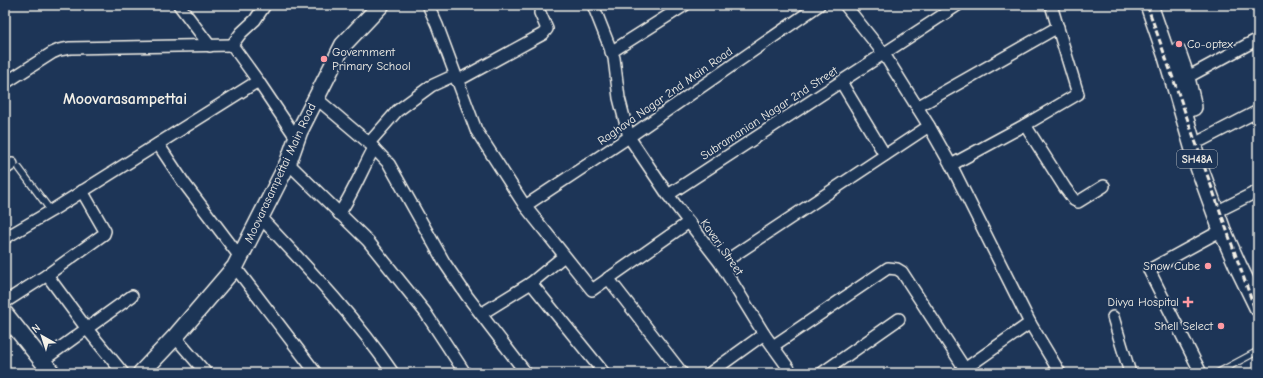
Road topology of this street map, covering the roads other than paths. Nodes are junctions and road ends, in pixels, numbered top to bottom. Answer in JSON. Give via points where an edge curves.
{"nodes":[{"id":1,"x":179,"y":5,"type":"edge"},
{"id":2,"x":265,"y":5,"type":"edge"},
{"id":3,"x":381,"y":5,"type":"edge"},
{"id":4,"x":428,"y":5,"type":"edge"},
{"id":5,"x":593,"y":5,"type":"edge"},
{"id":6,"x":685,"y":5,"type":"edge"},
{"id":7,"x":818,"y":5,"type":"edge"},
{"id":8,"x":845,"y":5,"type":"edge"},
{"id":9,"x":958,"y":5,"type":"edge"},
{"id":10,"x":1051,"y":5,"type":"edge"},
{"id":11,"x":1149,"y":5,"type":"edge"},
{"id":12,"x":1160,"y":5,"type":"edge"},
{"id":13,"x":540,"y":13,"type":"dead end"},
{"id":14,"x":1058,"y":27,"type":"junction"},
{"id":15,"x":1258,"y":39,"type":"edge"},
{"id":16,"x":232,"y":45,"type":"junction"},
{"id":17,"x":210,"y":46,"type":"junction"},
{"id":18,"x":611,"y":52,"type":"junction"},
{"id":19,"x":884,"y":54,"type":"junction"},
{"id":20,"x":456,"y":78,"type":"junction"},
{"id":21,"x":1186,"y":78,"type":"junction"},
{"id":22,"x":258,"y":81,"type":"junction"},
{"id":23,"x":841,"y":82,"type":"junction"},
{"id":24,"x":5,"y":83,"type":"edge"},
{"id":25,"x":316,"y":98,"type":"junction"},
{"id":26,"x":917,"y":107,"type":"junction"},
{"id":27,"x":1258,"y":111,"type":"edge"},
{"id":28,"x":1025,"y":125,"type":"junction"},
{"id":29,"x":929,"y":126,"type":"junction"},
{"id":30,"x":629,"y":137,"type":"junction"},
{"id":31,"x":297,"y":139,"type":"junction"},
{"id":32,"x":1202,"y":140,"type":"junction"},
{"id":33,"x":158,"y":144,"type":"junction"},
{"id":34,"x":372,"y":146,"type":"junction"},
{"id":35,"x":885,"y":155,"type":"junction"},
{"id":36,"x":288,"y":163,"type":"junction"},
{"id":37,"x":951,"y":165,"type":"junction"},
{"id":38,"x":12,"y":167,"type":"edge"},
{"id":39,"x":1104,"y":186,"type":"dead end"},
{"id":40,"x":82,"y":191,"type":"junction"},
{"id":41,"x":1258,"y":191,"type":"edge"},
{"id":42,"x":668,"y":194,"type":"junction"},
{"id":43,"x":525,"y":206,"type":"junction"},
{"id":44,"x":1221,"y":210,"type":"junction"},
{"id":45,"x":52,"y":211,"type":"junction"},
{"id":46,"x":339,"y":214,"type":"junction"},
{"id":47,"x":260,"y":217,"type":"junction"},
{"id":48,"x":689,"y":222,"type":"junction"},
{"id":49,"x":1222,"y":230,"type":"junction"},
{"id":50,"x":5,"y":238,"type":"edge"},
{"id":51,"x":564,"y":256,"type":"junction"},
{"id":52,"x":238,"y":262,"type":"junction"},
{"id":53,"x":721,"y":264,"type":"junction"},
{"id":54,"x":46,"y":275,"type":"junction"},
{"id":55,"x":608,"y":278,"type":"junction"},
{"id":56,"x":531,"y":283,"type":"junction"},
{"id":57,"x":1258,"y":288,"type":"edge"},
{"id":58,"x":132,"y":296,"type":"dead end"},
{"id":59,"x":5,"y":302,"type":"edge"},
{"id":60,"x":1258,"y":307,"type":"edge"},
{"id":61,"x":481,"y":314,"type":"junction"},
{"id":62,"x":1113,"y":318,"type":"dead end"},
{"id":63,"x":899,"y":319,"type":"dead end"},
{"id":64,"x":7,"y":323,"type":"edge"},
{"id":65,"x":1030,"y":323,"type":"junction"},
{"id":66,"x":87,"y":329,"type":"junction"},
{"id":67,"x":764,"y":334,"type":"junction"},
{"id":68,"x":175,"y":337,"type":"junction"},
{"id":69,"x":773,"y":346,"type":"junction"},
{"id":70,"x":1258,"y":351,"type":"edge"},
{"id":71,"x":47,"y":367,"type":"edge"},
{"id":72,"x":962,"y":371,"type":"edge"},
{"id":73,"x":143,"y":372,"type":"edge"},
{"id":74,"x":123,"y":373,"type":"edge"},
{"id":75,"x":206,"y":373,"type":"edge"},
{"id":76,"x":316,"y":373,"type":"edge"},
{"id":77,"x":393,"y":373,"type":"edge"},
{"id":78,"x":465,"y":373,"type":"edge"},
{"id":79,"x":526,"y":373,"type":"edge"},
{"id":80,"x":604,"y":373,"type":"edge"},
{"id":81,"x":682,"y":373,"type":"edge"},
{"id":82,"x":710,"y":373,"type":"edge"},
{"id":83,"x":792,"y":373,"type":"edge"},
{"id":84,"x":822,"y":373,"type":"edge"},
{"id":85,"x":1060,"y":373,"type":"edge"},
{"id":86,"x":1130,"y":373,"type":"edge"},
{"id":87,"x":1201,"y":373,"type":"edge"},
{"id":88,"x":1217,"y":373,"type":"edge"}],
"edges":[{"from":1,"to":17,"type":"street"},
{"from":2,"to":16,"type":"street"},
{"from":3,"to":25,"type":"street","name":"Moovarasampettai Main Road","via":[[343,45]]},
{"from":4,"to":20,"type":"street"},
{"from":5,"to":18,"type":"street","name":"Kaveri Street"},
{"from":6,"to":18,"type":"street"},
{"from":7,"to":30,"type":"street","name":"Raghava Nagar 2nd Main Road"},
{"from":8,"to":19,"type":"street"},
{"from":9,"to":19,"type":"street","name":"Subramanian Nagar 2nd Street"},
{"from":10,"to":14,"type":"street"},
{"from":11,"to":44,"type":"main road","number":"SH48A","via":[[1199,167]]},
{"from":12,"to":21,"type":"main road","number":"SH48A"},
{"from":13,"to":20,"type":"street","via":[[547,29],[543,34]]},
{"from":14,"to":26,"type":"street"},
{"from":14,"to":28,"type":"street","via":[[1078,94]]},
{"from":15,"to":21,"type":"street"},
{"from":16,"to":17,"type":"street"},
{"from":16,"to":22,"type":"street"},
{"from":17,"to":24,"type":"street","via":[[70,48],[59,50]]},
{"from":18,"to":30,"type":"street","name":"Kaveri Street"},
{"from":19,"to":23,"type":"street","name":"Subramanian Nagar 2nd Street"},
{"from":19,"to":26,"type":"street"},
{"from":20,"to":34,"type":"street","via":[[431,86],[397,112]]},
{"from":20,"to":43,"type":"street","via":[[476,130]]},
{"from":21,"to":32,"type":"main road","number":"SH48A"},
{"from":22,"to":31,"type":"street"},
{"from":22,"to":33,"type":"street"},
{"from":23,"to":35,"type":"street"},
{"from":23,"to":42,"type":"street","name":"Subramanian Nagar 2nd Street"},
{"from":25,"to":31,"type":"street","name":"Moovarasampettai Main Road"},
{"from":25,"to":34,"type":"street"},
{"from":26,"to":29,"type":"street"},
{"from":27,"to":32,"type":"street"},
{"from":28,"to":37,"type":"street"},
{"from":28,"to":39,"type":"street","via":[[1074,200],[1078,202]]},
{"from":29,"to":35,"type":"street"},
{"from":29,"to":37,"type":"street"},
{"from":30,"to":42,"type":"street","name":"Kaveri Street"},
{"from":30,"to":43,"type":"street","name":"Raghava Nagar 2nd Main Road"},
{"from":31,"to":36,"type":"street","name":"Moovarasampettai Main Road"},
{"from":32,"to":44,"type":"main road","number":"SH48A"},
{"from":33,"to":40,"type":"street"},
{"from":33,"to":52,"type":"street"},
{"from":34,"to":46,"type":"street","via":[[351,196]]},
{"from":34,"to":61,"type":"street","via":[[389,164],[444,262]]},
{"from":35,"to":53,"type":"street"},
{"from":36,"to":46,"type":"street"},
{"from":36,"to":47,"type":"street","name":"Moovarasampettai Main Road"},
{"from":37,"to":65,"type":"street"},
{"from":38,"to":45,"type":"lane"},
{"from":40,"to":45,"type":"street"},
{"from":40,"to":54,"type":"street","via":[[104,234]]},
{"from":41,"to":44,"type":"street"},
{"from":42,"to":48,"type":"street","name":"Kaveri Street"},
{"from":43,"to":51,"type":"street"},
{"from":44,"to":49,"type":"main road","number":"SH48A"},
{"from":44,"to":57,"type":"main road","number":"SH48A","via":[[1241,242]]},
{"from":45,"to":50,"type":"street"},
{"from":46,"to":78,"type":"street","via":[[368,241],[425,312]]},
{"from":47,"to":52,"type":"street","name":"Moovarasampettai Main Road"},
{"from":47,"to":77,"type":"street","via":[[316,277]]},
{"from":48,"to":53,"type":"street","name":"Kaveri Street"},
{"from":48,"to":55,"type":"street"},
{"from":49,"to":60,"type":"main road","number":"SH48A"},
{"from":49,"to":87,"type":"street","via":[[1150,270]]},
{"from":51,"to":55,"type":"street","via":[[592,290]]},
{"from":51,"to":56,"type":"street"},
{"from":52,"to":68,"type":"street","name":"Moovarasampettai Main Road"},
{"from":52,"to":76,"type":"street"},
{"from":53,"to":67,"type":"street","name":"Kaveri Street"},
{"from":54,"to":59,"type":"street"},
{"from":54,"to":66,"type":"street"},
{"from":55,"to":81,"type":"street"},
{"from":56,"to":61,"type":"street"},
{"from":56,"to":80,"type":"street"},
{"from":58,"to":66,"type":"street"},
{"from":61,"to":79,"type":"street"},
{"from":62,"to":86,"type":"street"},
{"from":63,"to":84,"type":"street"},
{"from":64,"to":71,"type":"street"},
{"from":65,"to":72,"type":"street"},
{"from":65,"to":85,"type":"street"},
{"from":66,"to":71,"type":"street"},
{"from":66,"to":74,"type":"street"},
{"from":67,"to":69,"type":"street","name":"Kaveri Street"},
{"from":67,"to":82,"type":"street"},
{"from":68,"to":73,"type":"street","name":"Moovarasampettai Main Road"},
{"from":68,"to":75,"type":"street"},
{"from":69,"to":72,"type":"street","via":[[888,268],[897,269],[902,272]]},
{"from":69,"to":83,"type":"street","name":"Kaveri Street"},
{"from":70,"to":88,"type":"lane"}]}
